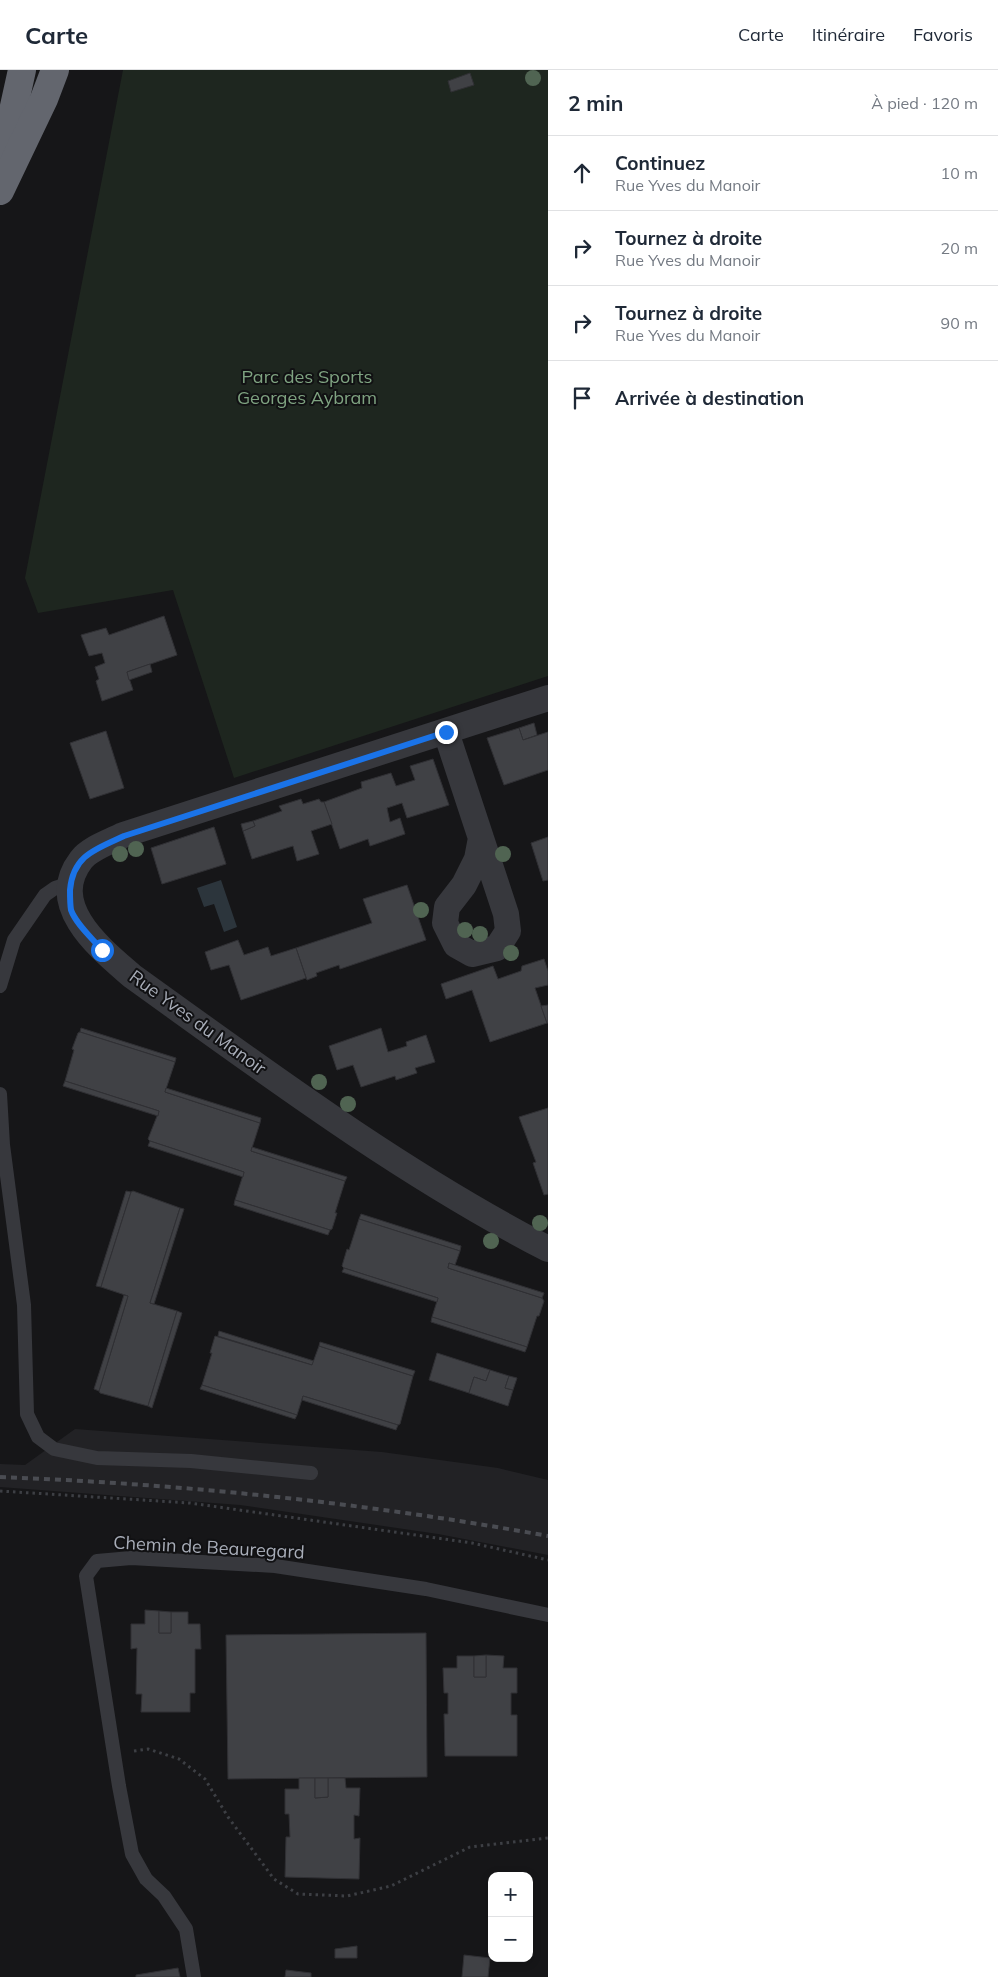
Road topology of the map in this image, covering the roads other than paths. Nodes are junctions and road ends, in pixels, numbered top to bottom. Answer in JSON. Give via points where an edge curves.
{"nodes":[{"id":1,"x":22,"y":70,"type":"edge"},
{"id":2,"x":55,"y":70,"type":"edge"},
{"id":3,"x":0,"y":169,"type":"edge"},
{"id":4,"x":0,"y":191,"type":"edge"},
{"id":5,"x":548,"y":698,"type":"edge"},
{"id":6,"x":446,"y":732,"type":"junction"},
{"id":7,"x":481,"y":838,"type":"dead end"},
{"id":8,"x":71,"y":883,"type":"junction"},
{"id":9,"x":0,"y":986,"type":"edge"},
{"id":10,"x":0,"y":1094,"type":"edge"},
{"id":11,"x":548,"y":1249,"type":"edge"},
{"id":12,"x":311,"y":1472,"type":"dead end"},
{"id":13,"x":548,"y":1615,"type":"edge"},
{"id":14,"x":194,"y":1977,"type":"edge"}],
"edges":[{"from":1,"to":3,"type":"highway"},
{"from":2,"to":4,"type":"highway"},
{"from":5,"to":6,"type":"street","name":"Rue Yves du Manoir"},
{"from":6,"to":7,"type":"street"},
{"from":6,"to":8,"type":"street","name":"Rue Yves du Manoir","via":[[124,836],[92,850],[81,859]]},
{"from":8,"to":9,"type":"lane","via":[[45,895],[14,940]]},
{"from":8,"to":11,"type":"street","name":"Rue Yves du Manoir","via":[[72,910],[80,923],[102,950],[132,976],[330,1116],[503,1226]]},
{"from":10,"to":12,"type":"lane","via":[[3,1146],[24,1305],[27,1414],[38,1438],[54,1449],[97,1458],[192,1461]]},
{"from":13,"to":14,"type":"lane","name":"Chemin de Beauregard","via":[[426,1589],[274,1566],[131,1558],[97,1561],[86,1576],[132,1854],[146,1879],[164,1896],[186,1929]]}]}
